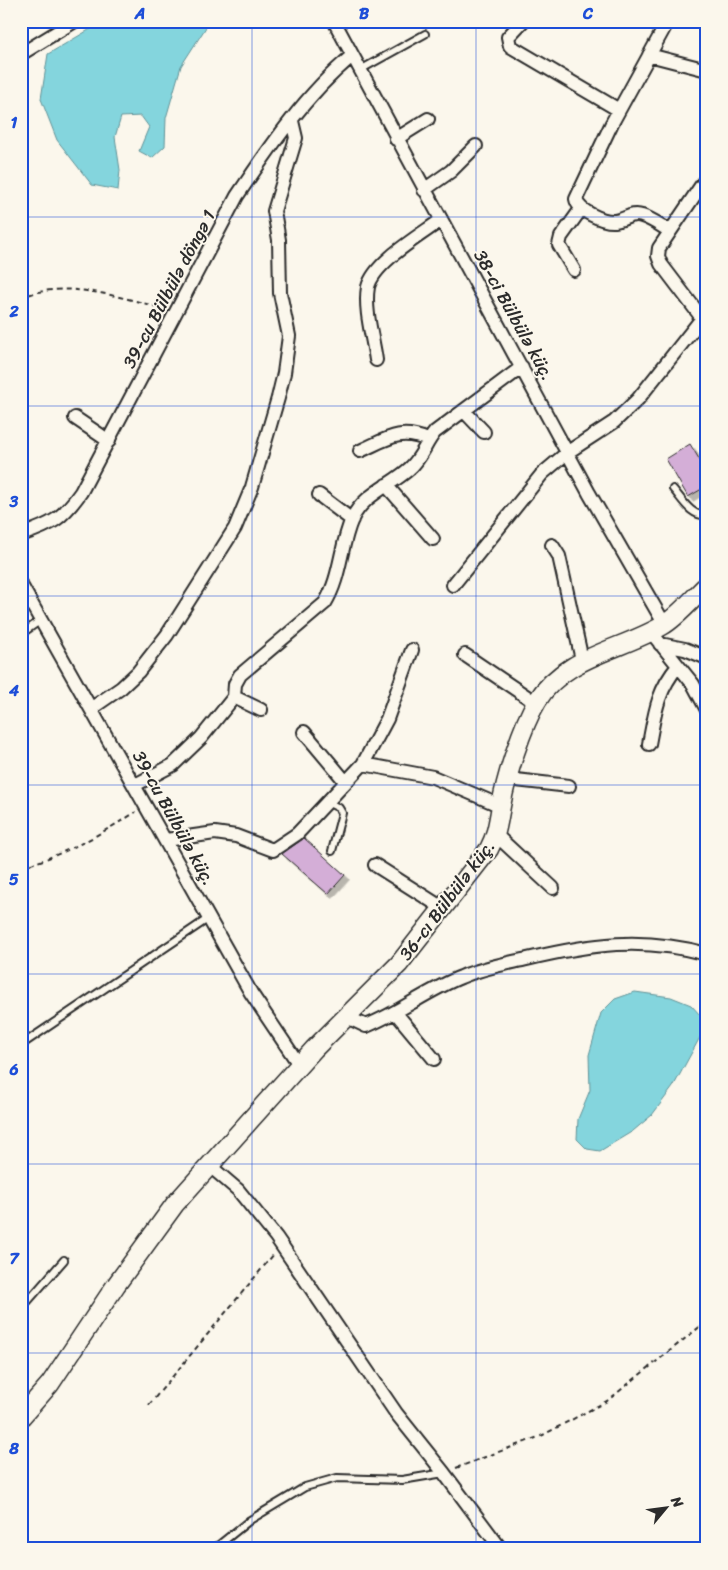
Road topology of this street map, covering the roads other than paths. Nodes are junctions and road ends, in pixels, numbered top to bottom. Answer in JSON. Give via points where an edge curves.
{"nodes":[{"id":1,"x":75,"y":21,"type":"edge"},
{"id":2,"x":334,"y":21,"type":"edge"},
{"id":3,"x":523,"y":21,"type":"edge"},
{"id":4,"x":668,"y":21,"type":"edge"},
{"id":5,"x":425,"y":34,"type":"dead end"},
{"id":6,"x":21,"y":54,"type":"edge"},
{"id":7,"x":649,"y":55,"type":"junction"},
{"id":8,"x":352,"y":56,"type":"junction"},
{"id":9,"x":360,"y":70,"type":"junction"},
{"id":10,"x":707,"y":70,"type":"edge"},
{"id":11,"x":619,"y":110,"type":"junction"},
{"id":12,"x":428,"y":119,"type":"dead end"},
{"id":13,"x":292,"y":121,"type":"junction"},
{"id":14,"x":396,"y":139,"type":"junction"},
{"id":15,"x":476,"y":146,"type":"dead end"},
{"id":16,"x":707,"y":177,"type":"edge"},
{"id":17,"x":424,"y":190,"type":"junction"},
{"id":18,"x":581,"y":209,"type":"junction"},
{"id":19,"x":441,"y":220,"type":"junction"},
{"id":20,"x":670,"y":231,"type":"junction"},
{"id":21,"x":574,"y":270,"type":"dead end"},
{"id":22,"x":704,"y":315,"type":"edge"},
{"id":23,"x":376,"y":360,"type":"dead end"},
{"id":24,"x":522,"y":367,"type":"junction"},
{"id":25,"x":464,"y":410,"type":"junction"},
{"id":26,"x":75,"y":418,"type":"dead end"},
{"id":27,"x":484,"y":432,"type":"dead end"},
{"id":28,"x":428,"y":440,"type":"junction"},
{"id":29,"x":109,"y":441,"type":"junction"},
{"id":30,"x":360,"y":451,"type":"dead end"},
{"id":31,"x":568,"y":452,"type":"junction"},
{"id":32,"x":386,"y":485,"type":"junction"},
{"id":33,"x":673,"y":489,"type":"dead end"},
{"id":34,"x":319,"y":495,"type":"dead end"},
{"id":35,"x":707,"y":515,"type":"edge"},
{"id":36,"x":352,"y":520,"type":"junction"},
{"id":37,"x":21,"y":535,"type":"edge"},
{"id":38,"x":433,"y":538,"type":"dead end"},
{"id":39,"x":552,"y":545,"type":"dead end"},
{"id":40,"x":21,"y":585,"type":"edge"},
{"id":41,"x":453,"y":585,"type":"dead end"},
{"id":42,"x":707,"y":586,"type":"edge"},
{"id":43,"x":40,"y":620,"type":"junction"},
{"id":44,"x":21,"y":634,"type":"edge"},
{"id":45,"x":658,"y":634,"type":"junction"},
{"id":46,"x":412,"y":650,"type":"dead end"},
{"id":47,"x":465,"y":655,"type":"dead end"},
{"id":48,"x":707,"y":658,"type":"edge"},
{"id":49,"x":582,"y":660,"type":"junction"},
{"id":50,"x":678,"y":666,"type":"junction"},
{"id":51,"x":234,"y":697,"type":"junction"},
{"id":52,"x":536,"y":703,"type":"junction"},
{"id":53,"x":92,"y":708,"type":"junction"},
{"id":54,"x":261,"y":710,"type":"dead end"},
{"id":55,"x":707,"y":710,"type":"edge"},
{"id":56,"x":304,"y":732,"type":"dead end"},
{"id":57,"x":649,"y":744,"type":"dead end"},
{"id":58,"x":364,"y":764,"type":"junction"},
{"id":59,"x":508,"y":779,"type":"junction"},
{"id":60,"x":345,"y":780,"type":"junction"},
{"id":61,"x":135,"y":785,"type":"junction"},
{"id":62,"x":569,"y":786,"type":"dead end"},
{"id":63,"x":328,"y":802,"type":"junction"},
{"id":64,"x":501,"y":806,"type":"junction"},
{"id":65,"x":496,"y":835,"type":"junction"},
{"id":66,"x":166,"y":840,"type":"junction"},
{"id":67,"x":332,"y":851,"type":"dead end"},
{"id":68,"x":375,"y":866,"type":"dead end"},
{"id":69,"x":553,"y":888,"type":"dead end"},
{"id":70,"x":441,"y":907,"type":"junction"},
{"id":71,"x":209,"y":918,"type":"junction"},
{"id":72,"x":707,"y":954,"type":"edge"},
{"id":73,"x":395,"y":1012,"type":"junction"},
{"id":74,"x":347,"y":1017,"type":"junction"},
{"id":75,"x":21,"y":1045,"type":"edge"},
{"id":76,"x":434,"y":1059,"type":"dead end"},
{"id":77,"x":300,"y":1066,"type":"junction"},
{"id":78,"x":210,"y":1166,"type":"junction"},
{"id":79,"x":64,"y":1260,"type":"dead end"},
{"id":80,"x":21,"y":1309,"type":"edge"},
{"id":81,"x":25,"y":1411,"type":"edge"},
{"id":82,"x":444,"y":1473,"type":"junction"},
{"id":83,"x":214,"y":1549,"type":"edge"},
{"id":84,"x":500,"y":1549,"type":"edge"}],
"edges":[{"from":1,"to":6,"type":"street"},
{"from":2,"to":8,"type":"street","name":"38-ci Bülbülə küç."},
{"from":3,"to":11,"type":"street","via":[[508,37],[510,46]]},
{"from":4,"to":7,"type":"street"},
{"from":5,"to":9,"type":"lane"},
{"from":7,"to":10,"type":"street"},
{"from":7,"to":11,"type":"street"},
{"from":8,"to":9,"type":"street","name":"38-ci Bülbülə küç."},
{"from":8,"to":13,"type":"street","name":"39-cu Bülbülə döngə 1","via":[[314,92]]},
{"from":9,"to":14,"type":"street","name":"38-ci Bülbülə küç."},
{"from":11,"to":18,"type":"street","via":[[576,199]]},
{"from":12,"to":14,"type":"street"},
{"from":13,"to":29,"type":"street","name":"39-cu Bülbülə döngə 1","via":[[237,196]]},
{"from":13,"to":53,"type":"street","via":[[296,138],[274,211],[280,240],[280,293],[289,336],[280,390],[252,487],[236,528],[167,635],[138,672]]},
{"from":14,"to":17,"type":"street","name":"38-ci Bülbülə küç."},
{"from":15,"to":17,"type":"street","via":[[451,171]]},
{"from":16,"to":20,"type":"street"},
{"from":17,"to":19,"type":"street","name":"38-ci Bülbülə küç."},
{"from":18,"to":20,"type":"street","via":[[616,221],[642,215]]},
{"from":18,"to":21,"type":"street","via":[[560,237],[559,245]]},
{"from":19,"to":23,"type":"street","via":[[386,262],[368,286]]},
{"from":19,"to":24,"type":"street","name":"38-ci Bülbülə küç."},
{"from":20,"to":22,"type":"street","via":[[659,248],[661,264]]},
{"from":22,"to":31,"type":"street","via":[[638,399],[614,422]]},
{"from":24,"to":25,"type":"street"},
{"from":24,"to":31,"type":"street","name":"38-ci Bülbülə küç."},
{"from":25,"to":27,"type":"street"},
{"from":25,"to":28,"type":"street"},
{"from":26,"to":29,"type":"street"},
{"from":28,"to":30,"type":"street","via":[[412,434],[395,436]]},
{"from":28,"to":32,"type":"street","via":[[409,470]]},
{"from":29,"to":37,"type":"street","name":"39-cu Bülbülə döngə 1","via":[[67,513],[46,526]]},
{"from":31,"to":41,"type":"street","via":[[542,474]]},
{"from":31,"to":45,"type":"street","name":"38-ci Bülbülə küç."},
{"from":32,"to":36,"type":"street","via":[[358,509]]},
{"from":32,"to":38,"type":"street"},
{"from":33,"to":35,"type":"lane","via":[[690,510]]},
{"from":34,"to":36,"type":"street"},
{"from":36,"to":51,"type":"street","via":[[333,591],[326,603],[240,675]]},
{"from":39,"to":49,"type":"street","via":[[559,556]]},
{"from":40,"to":43,"type":"street","name":"39-cu Bülbülə küç."},
{"from":42,"to":45,"type":"street","name":"36-cı Bülbülə küç."},
{"from":43,"to":44,"type":"lane"},
{"from":43,"to":53,"type":"street","name":"39-cu Bülbülə küç."},
{"from":45,"to":48,"type":"street"},
{"from":45,"to":49,"type":"street","name":"36-cı Bülbülə küç."},
{"from":45,"to":50,"type":"street","name":"38-ci Bülbülə küç."},
{"from":46,"to":58,"type":"street","via":[[387,719]]},
{"from":47,"to":52,"type":"street"},
{"from":49,"to":52,"type":"street","name":"36-cı Bülbülə küç.","via":[[546,689]]},
{"from":50,"to":55,"type":"street","name":"38-ci Bülbülə küç.","via":[[693,684]]},
{"from":50,"to":57,"type":"street","via":[[659,694]]},
{"from":51,"to":54,"type":"street"},
{"from":51,"to":61,"type":"street","via":[[201,738],[173,765]]},
{"from":52,"to":59,"type":"street","name":"36-cı Bülbülə küç."},
{"from":53,"to":61,"type":"street","name":"39-cu Bülbülə küç."},
{"from":56,"to":60,"type":"street"},
{"from":58,"to":60,"type":"street"},
{"from":58,"to":64,"type":"street","via":[[433,777]]},
{"from":59,"to":62,"type":"street"},
{"from":59,"to":64,"type":"street","name":"36-cı Bülbülə küç."},
{"from":60,"to":63,"type":"street"},
{"from":61,"to":66,"type":"street","name":"39-cu Bülbülə küç."},
{"from":63,"to":66,"type":"street","via":[[297,834],[273,850],[236,836],[215,833]]},
{"from":63,"to":67,"type":"lane","via":[[339,808],[342,814]]},
{"from":64,"to":65,"type":"street","name":"36-cı Bülbülə küç."},
{"from":65,"to":69,"type":"street"},
{"from":65,"to":70,"type":"street","name":"36-cı Bülbülə küç.","via":[[489,849]]},
{"from":66,"to":71,"type":"street","name":"39-cu Bülbülə küç."},
{"from":68,"to":70,"type":"street"},
{"from":70,"to":74,"type":"street","name":"36-cı Bülbülə küç.","via":[[398,964]]},
{"from":71,"to":75,"type":"lane"},
{"from":71,"to":77,"type":"street","name":"39-cu Bülbülə küç.","via":[[251,993]]},
{"from":72,"to":73,"type":"street","via":[[639,942],[581,946],[460,977]]},
{"from":73,"to":74,"type":"street","via":[[366,1026]]},
{"from":73,"to":76,"type":"street"},
{"from":74,"to":77,"type":"street","name":"36-cı Bülbülə küç."},
{"from":77,"to":78,"type":"street","name":"36-cı Bülbülə küç."},
{"from":78,"to":81,"type":"street","name":"36-cı Bülbülə küç.","via":[[175,1204],[50,1384]]},
{"from":78,"to":82,"type":"street","via":[[238,1190],[281,1245],[396,1412]]},
{"from":79,"to":80,"type":"lane"},
{"from":82,"to":83,"type":"lane","via":[[402,1480],[337,1478],[306,1487],[250,1520]]},
{"from":82,"to":84,"type":"street"}]}
